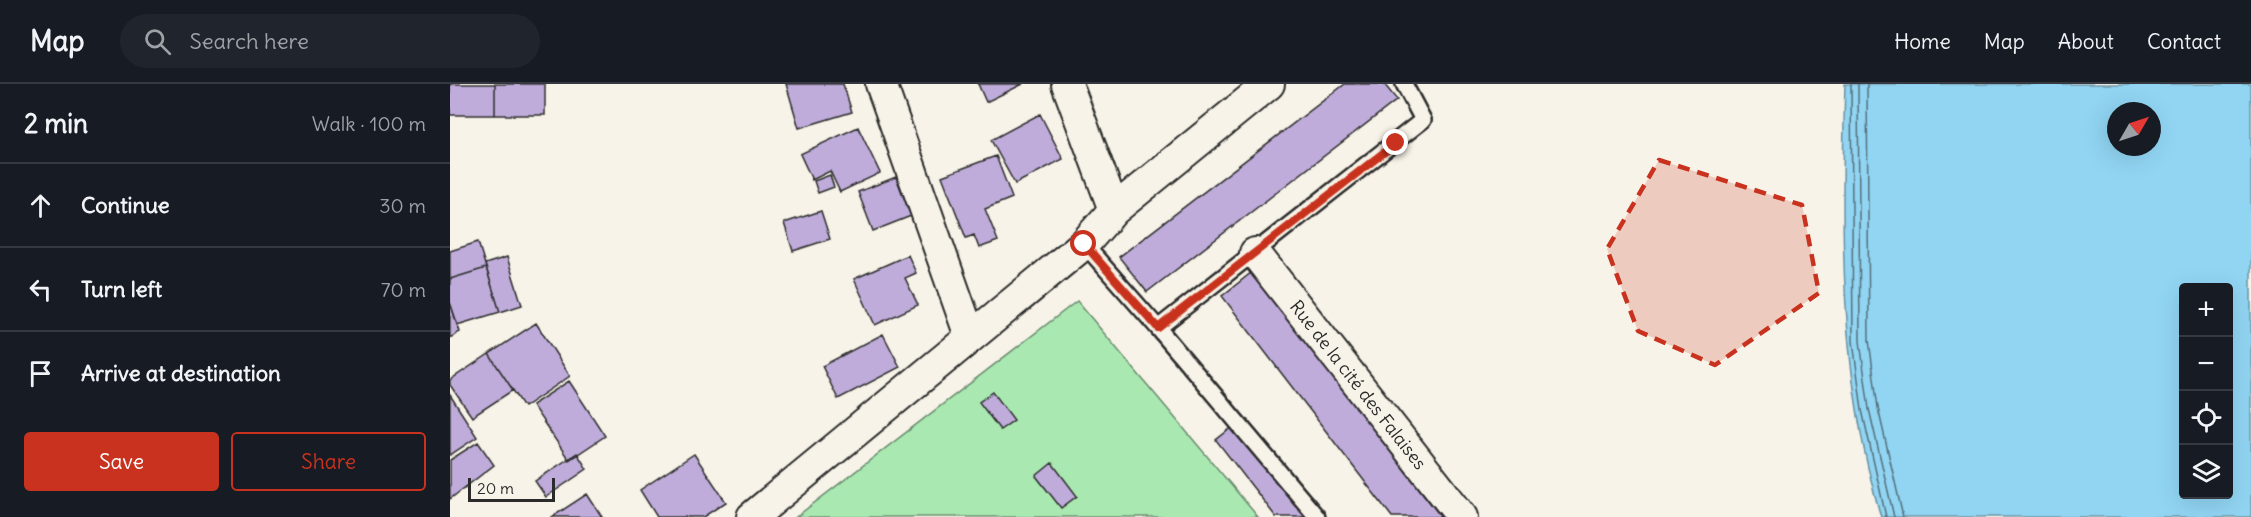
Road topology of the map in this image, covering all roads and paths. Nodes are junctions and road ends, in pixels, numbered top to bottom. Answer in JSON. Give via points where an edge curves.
{"nodes":[{"id":1,"x":881,"y":84,"type":"edge"},
{"id":2,"x":1067,"y":84,"type":"edge"},
{"id":3,"x":1269,"y":84,"type":"edge"},
{"id":4,"x":1404,"y":84,"type":"edge"},
{"id":5,"x":1114,"y":210,"type":"junction"},
{"id":6,"x":1084,"y":244,"type":"junction"},
{"id":7,"x":1254,"y":253,"type":"junction"},
{"id":8,"x":1158,"y":328,"type":"junction"},
{"id":9,"x":970,"y":336,"type":"junction"},
{"id":10,"x":752,"y":517,"type":"edge"},
{"id":11,"x":1317,"y":517,"type":"edge"},
{"id":12,"x":1462,"y":517,"type":"edge"}],
"edges":[{"from":1,"to":9,"type":"street"},
{"from":2,"to":5,"type":"street"},
{"from":3,"to":5,"type":"street"},
{"from":4,"to":7,"type":"lane","via":[[1424,120]]},
{"from":5,"to":6,"type":"street"},
{"from":6,"to":8,"type":"lane"},
{"from":6,"to":9,"type":"street"},
{"from":7,"to":8,"type":"lane"},
{"from":7,"to":12,"type":"street","name":"Rue de la cité des Falaises"},
{"from":8,"to":11,"type":"lane"},
{"from":9,"to":10,"type":"street"}]}
